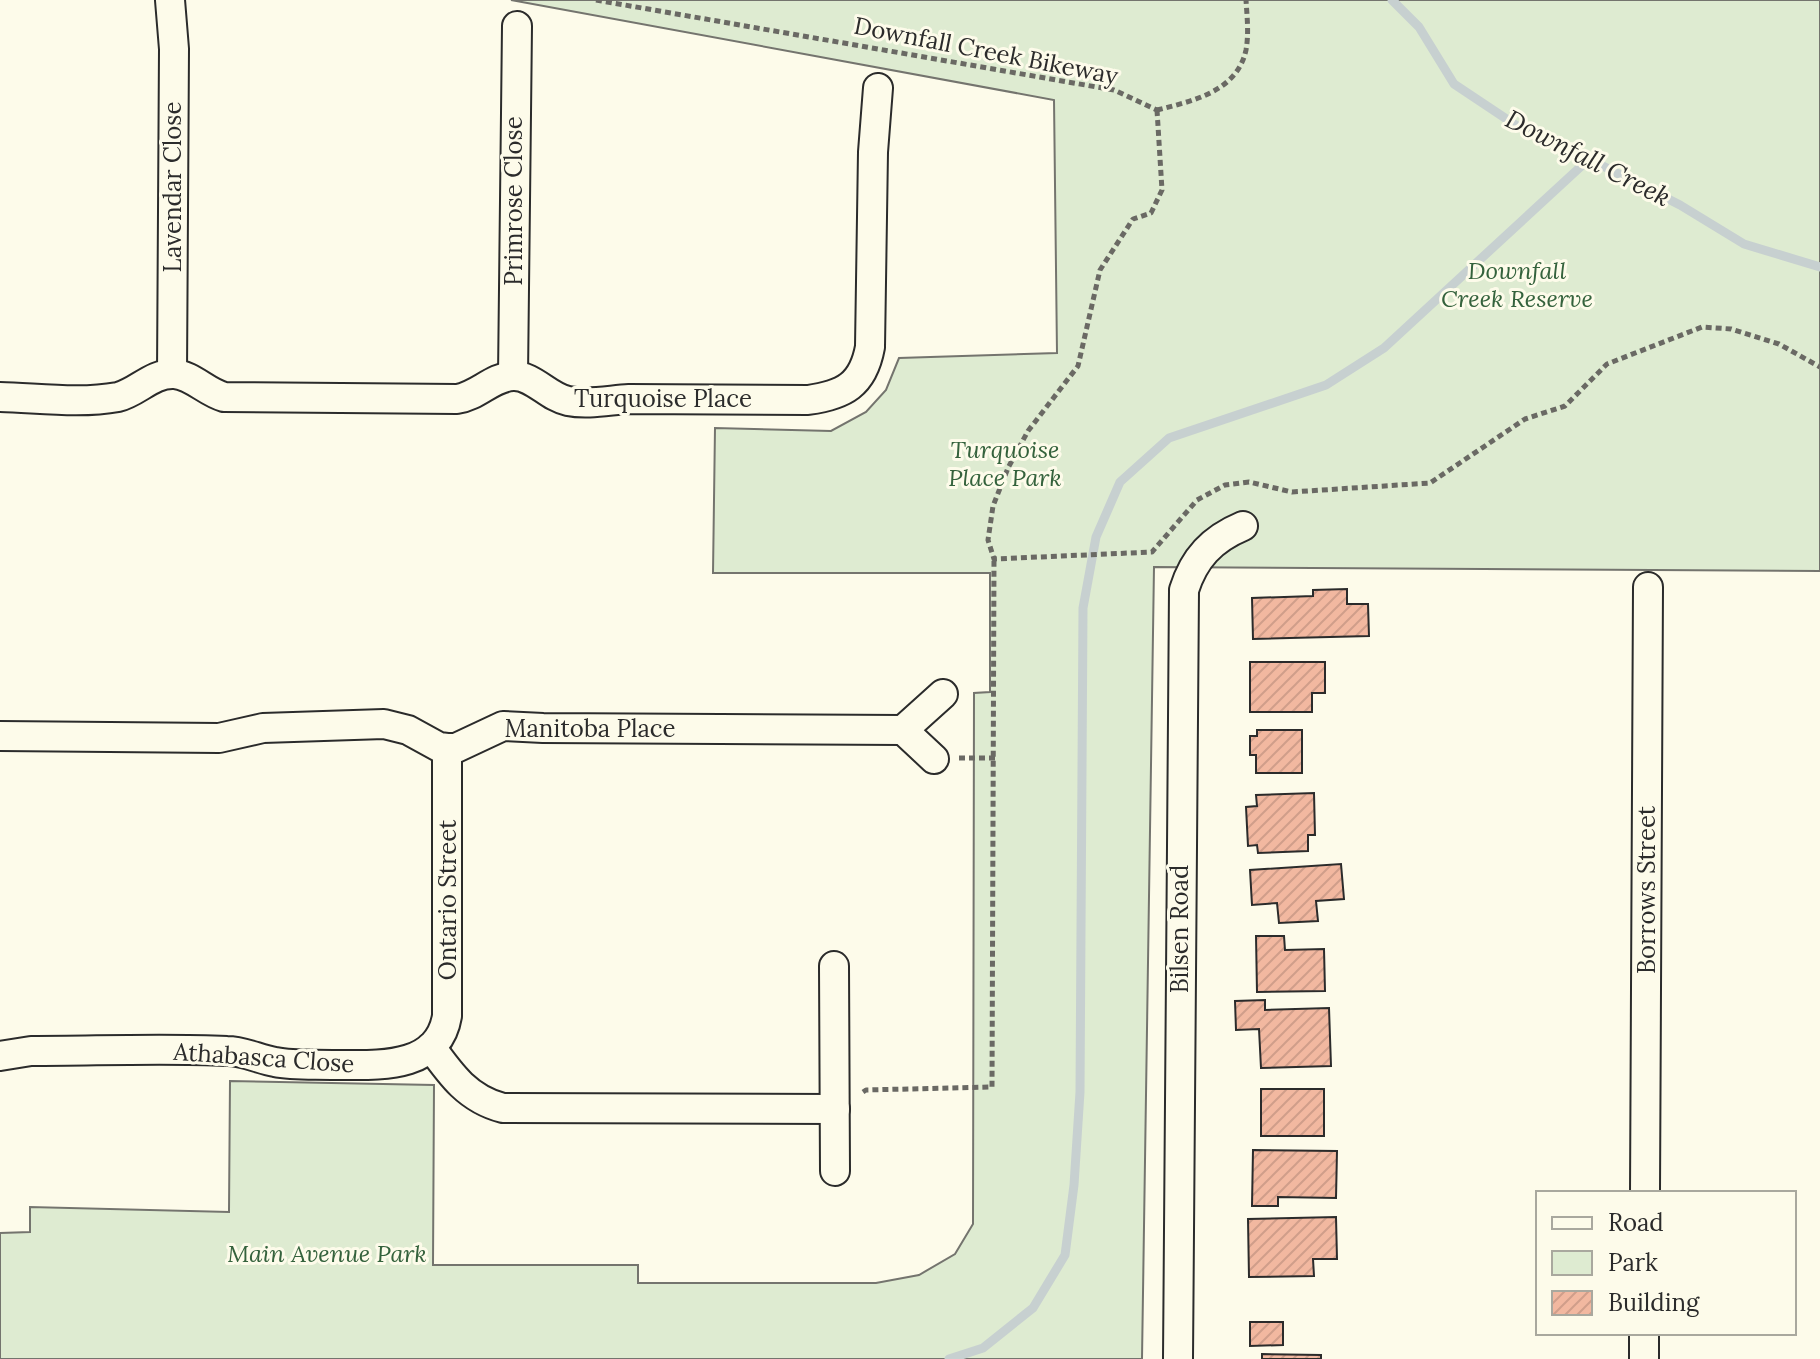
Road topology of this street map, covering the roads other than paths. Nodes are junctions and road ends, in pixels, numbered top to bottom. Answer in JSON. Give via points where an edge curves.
{"nodes":[{"id":1,"x":170,"y":0,"type":"edge"},
{"id":2,"x":517,"y":26,"type":"dead end"},
{"id":3,"x":878,"y":88,"type":"dead end"},
{"id":4,"x":172,"y":374,"type":"junction"},
{"id":5,"x":513,"y":376,"type":"junction"},
{"id":6,"x":0,"y":397,"type":"edge"},
{"id":7,"x":1243,"y":526,"type":"dead end"},
{"id":8,"x":1648,"y":587,"type":"dead end"},
{"id":9,"x":943,"y":694,"type":"dead end"},
{"id":10,"x":903,"y":730,"type":"junction"},
{"id":11,"x":0,"y":736,"type":"edge"},
{"id":12,"x":447,"y":748,"type":"junction"},
{"id":13,"x":934,"y":759,"type":"dead end"},
{"id":14,"x":834,"y":966,"type":"dead end"},
{"id":15,"x":431,"y":1047,"type":"junction"},
{"id":16,"x":0,"y":1056,"type":"edge"},
{"id":17,"x":835,"y":1109,"type":"junction"},
{"id":18,"x":835,"y":1171,"type":"dead end"},
{"id":19,"x":1645,"y":1191,"type":"edge"},
{"id":20,"x":1644,"y":1335,"type":"edge"},
{"id":21,"x":1178,"y":1359,"type":"edge"},
{"id":22,"x":1644,"y":1359,"type":"edge"}],
"edges":[{"from":1,"to":4,"type":"street","name":"Lavendar Close"},
{"from":2,"to":5,"type":"street","name":"Primrose Close"},
{"from":3,"to":5,"type":"street","name":"Turquoise Place","via":[[870,347],[855,382],[828,397],[808,400],[580,402],[556,397]]},
{"from":4,"to":5,"type":"street","via":[[224,397],[457,399]]},
{"from":4,"to":6,"type":"street","via":[[114,397]]},
{"from":7,"to":21,"type":"street","name":"Bilsen Road","via":[[1223,534],[1198,559],[1184,590],[1182,612]]},
{"from":8,"to":19,"type":"street","name":"Borrows Street"},
{"from":9,"to":10,"type":"street"},
{"from":10,"to":12,"type":"street","name":"Manitoba Place","via":[[515,725]]},
{"from":10,"to":13,"type":"street"},
{"from":11,"to":12,"type":"street","via":[[219,738],[263,728],[384,724]]},
{"from":12,"to":15,"type":"street","name":"Ontario Street","via":[[448,999],[445,1028]]},
{"from":14,"to":17,"type":"street"},
{"from":15,"to":16,"type":"street","name":"Athabasca Close","via":[[408,1061],[385,1065],[287,1064],[231,1051],[31,1051]]},
{"from":15,"to":17,"type":"street","via":[[473,1097],[503,1108]]},
{"from":17,"to":18,"type":"street"},
{"from":20,"to":22,"type":"street"}]}
